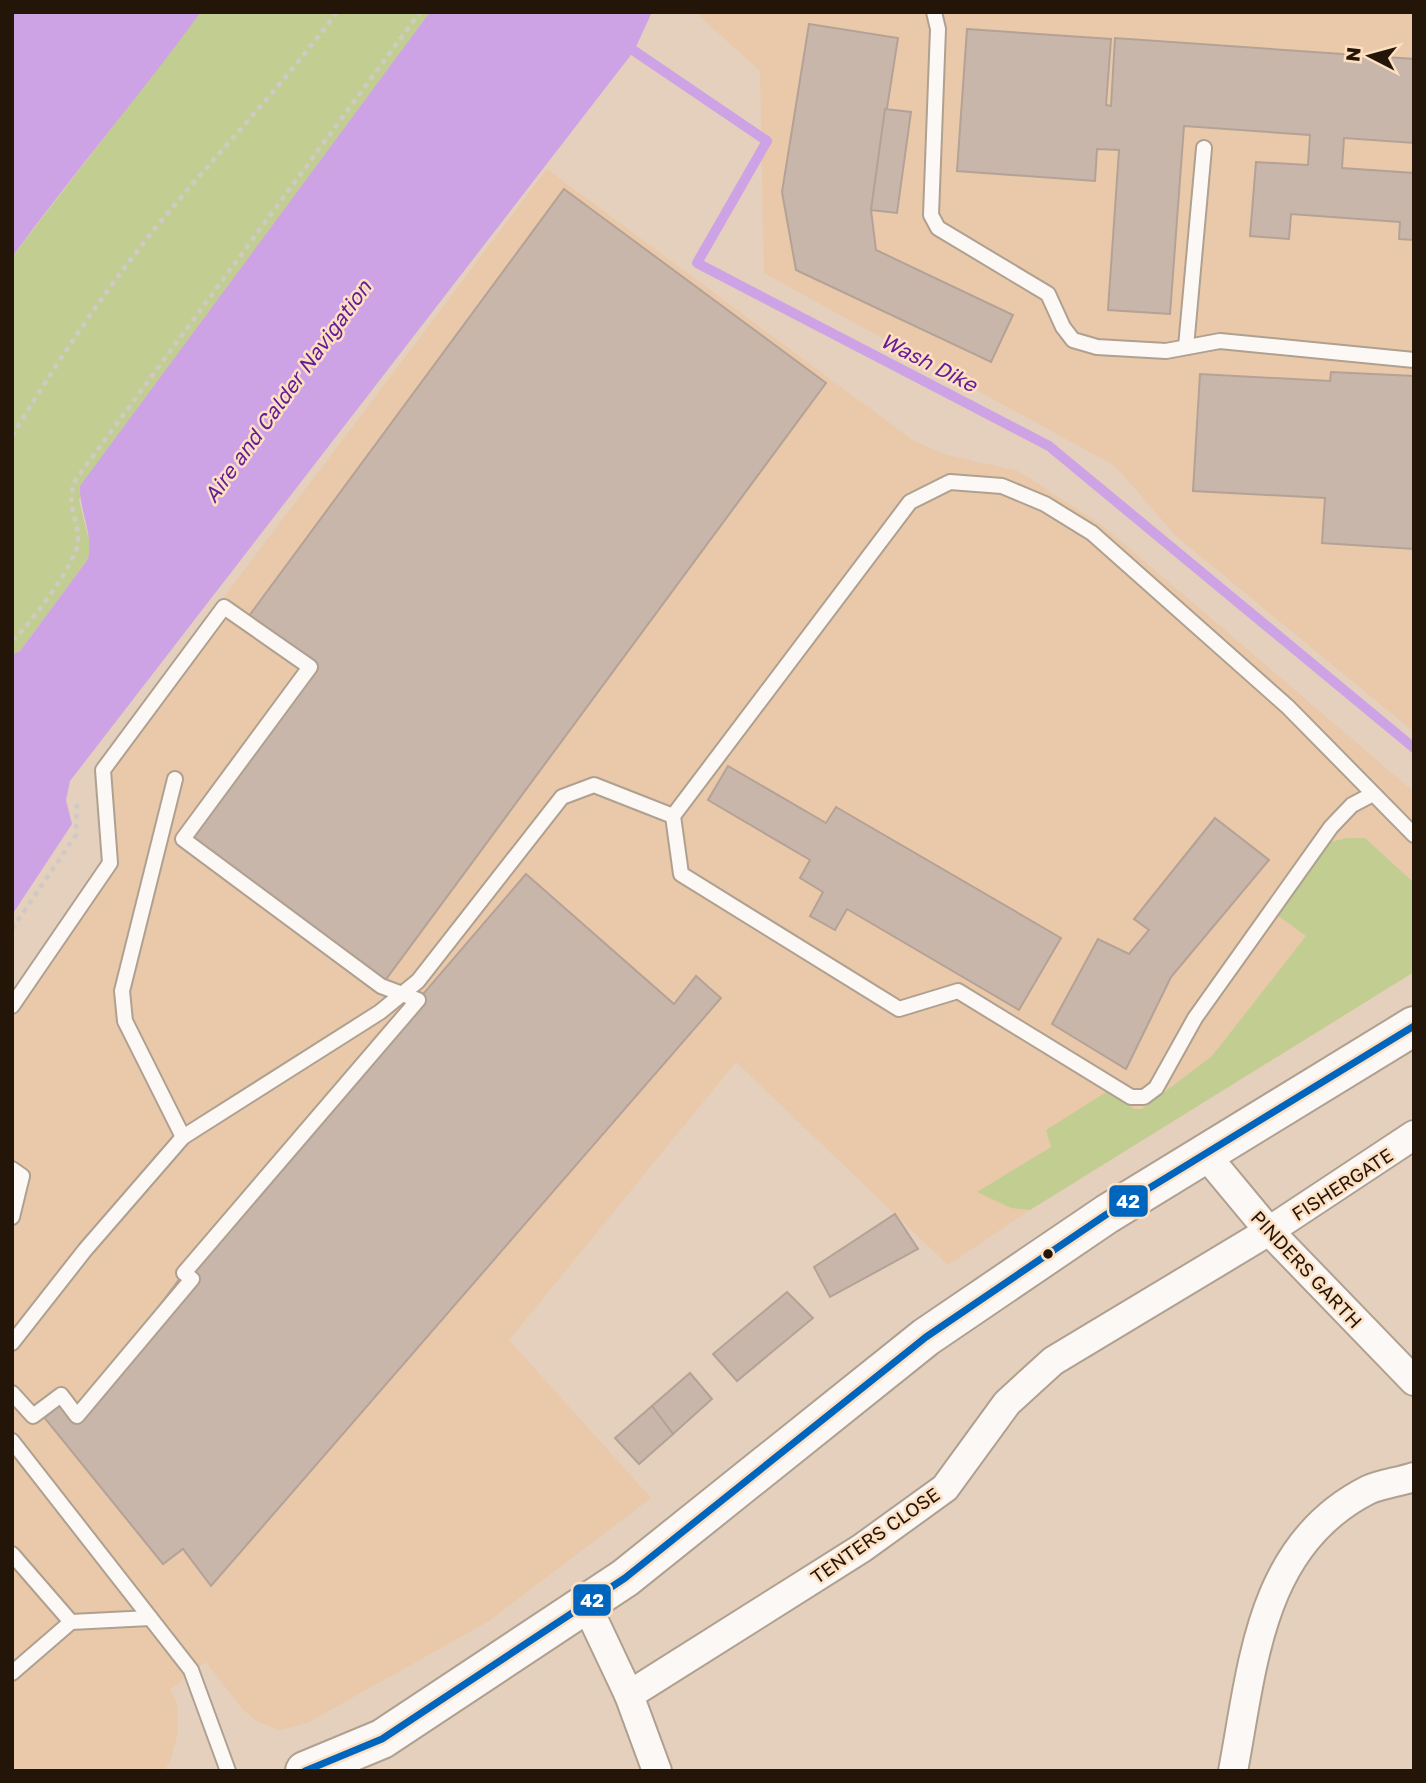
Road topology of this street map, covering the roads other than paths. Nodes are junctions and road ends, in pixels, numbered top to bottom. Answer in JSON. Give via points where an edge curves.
{"nodes":[{"id":1,"x":934,"y":12,"type":"edge"},
{"id":2,"x":1204,"y":148,"type":"dead end"},
{"id":3,"x":1186,"y":347,"type":"junction"},
{"id":4,"x":1414,"y":360,"type":"edge"},
{"id":5,"x":175,"y":779,"type":"dead end"},
{"id":6,"x":1373,"y":794,"type":"junction"},
{"id":7,"x":673,"y":816,"type":"junction"},
{"id":8,"x":1414,"y":835,"type":"edge"},
{"id":9,"x":401,"y":993,"type":"junction"},
{"id":10,"x":12,"y":1006,"type":"edge"},
{"id":11,"x":1414,"y":1026,"type":"edge"},
{"id":12,"x":1414,"y":1135,"type":"edge"},
{"id":13,"x":183,"y":1137,"type":"junction"},
{"id":14,"x":1205,"y":1154,"type":"junction"},
{"id":15,"x":12,"y":1169,"type":"edge"},
{"id":16,"x":12,"y":1217,"type":"edge"},
{"id":17,"x":1269,"y":1231,"type":"junction"},
{"id":18,"x":12,"y":1343,"type":"edge"},
{"id":19,"x":1414,"y":1381,"type":"edge"},
{"id":20,"x":12,"y":1393,"type":"edge"},
{"id":21,"x":12,"y":1441,"type":"edge"},
{"id":22,"x":1411,"y":1479,"type":"edge"},
{"id":23,"x":12,"y":1554,"type":"edge"},
{"id":24,"x":586,"y":1604,"type":"junction"},
{"id":25,"x":150,"y":1618,"type":"junction"},
{"id":26,"x":71,"y":1622,"type":"junction"},
{"id":27,"x":13,"y":1672,"type":"edge"},
{"id":28,"x":629,"y":1695,"type":"junction"},
{"id":29,"x":228,"y":1771,"type":"edge"},
{"id":30,"x":305,"y":1771,"type":"edge"},
{"id":31,"x":657,"y":1771,"type":"edge"},
{"id":32,"x":1233,"y":1771,"type":"edge"}],
"edges":[{"from":1,"to":3,"type":"lane","via":[[938,29],[931,215],[938,228],[1048,294],[1073,340],[1097,347],[1166,351]]},
{"from":2,"to":3,"type":"lane"},
{"from":3,"to":4,"type":"lane","via":[[1220,341]]},
{"from":5,"to":13,"type":"lane","via":[[122,991],[125,1021]]},
{"from":6,"to":7,"type":"lane","via":[[1288,707],[1092,533],[1045,504],[1002,486],[950,482],[910,502]]},
{"from":6,"to":7,"type":"lane","via":[[1352,804],[1331,827],[1195,1018],[1156,1088],[1144,1097],[1131,1097],[958,991],[899,1009],[681,874]]},
{"from":6,"to":8,"type":"lane"},
{"from":7,"to":9,"type":"lane","via":[[594,785],[562,797],[418,981]]},
{"from":9,"to":10,"type":"lane","via":[[381,986],[183,839],[310,667],[224,607],[103,770],[110,863]]},
{"from":9,"to":13,"type":"lane","via":[[380,1012]]},
{"from":9,"to":20,"type":"lane","via":[[418,1000],[184,1273],[192,1279],[77,1416],[61,1395],[33,1416]]},
{"from":11,"to":14,"type":"main road"},
{"from":12,"to":17,"type":"street","name":"FISHERGATE"},
{"from":13,"to":18,"type":"lane"},
{"from":14,"to":17,"type":"street","name":"PINDERS GARTH"},
{"from":14,"to":24,"type":"main road","via":[[1107,1214],[926,1337],[625,1578]]},
{"from":15,"to":16,"type":"lane","via":[[22,1176]]},
{"from":17,"to":19,"type":"street","name":"PINDERS GARTH"},
{"from":17,"to":28,"type":"street","name":"TENTERS CLOSE","via":[[1053,1361],[1007,1402],[944,1488],[862,1548]]},
{"from":21,"to":25,"type":"lane"},
{"from":22,"to":32,"type":"street","via":[[1368,1490],[1320,1524],[1284,1569],[1260,1623]]},
{"from":23,"to":26,"type":"lane"},
{"from":24,"to":28,"type":"street"},
{"from":24,"to":30,"type":"main road","via":[[382,1739]]},
{"from":25,"to":26,"type":"lane"},
{"from":25,"to":29,"type":"lane","via":[[191,1670]]},
{"from":26,"to":27,"type":"lane"},
{"from":28,"to":31,"type":"street"}]}
